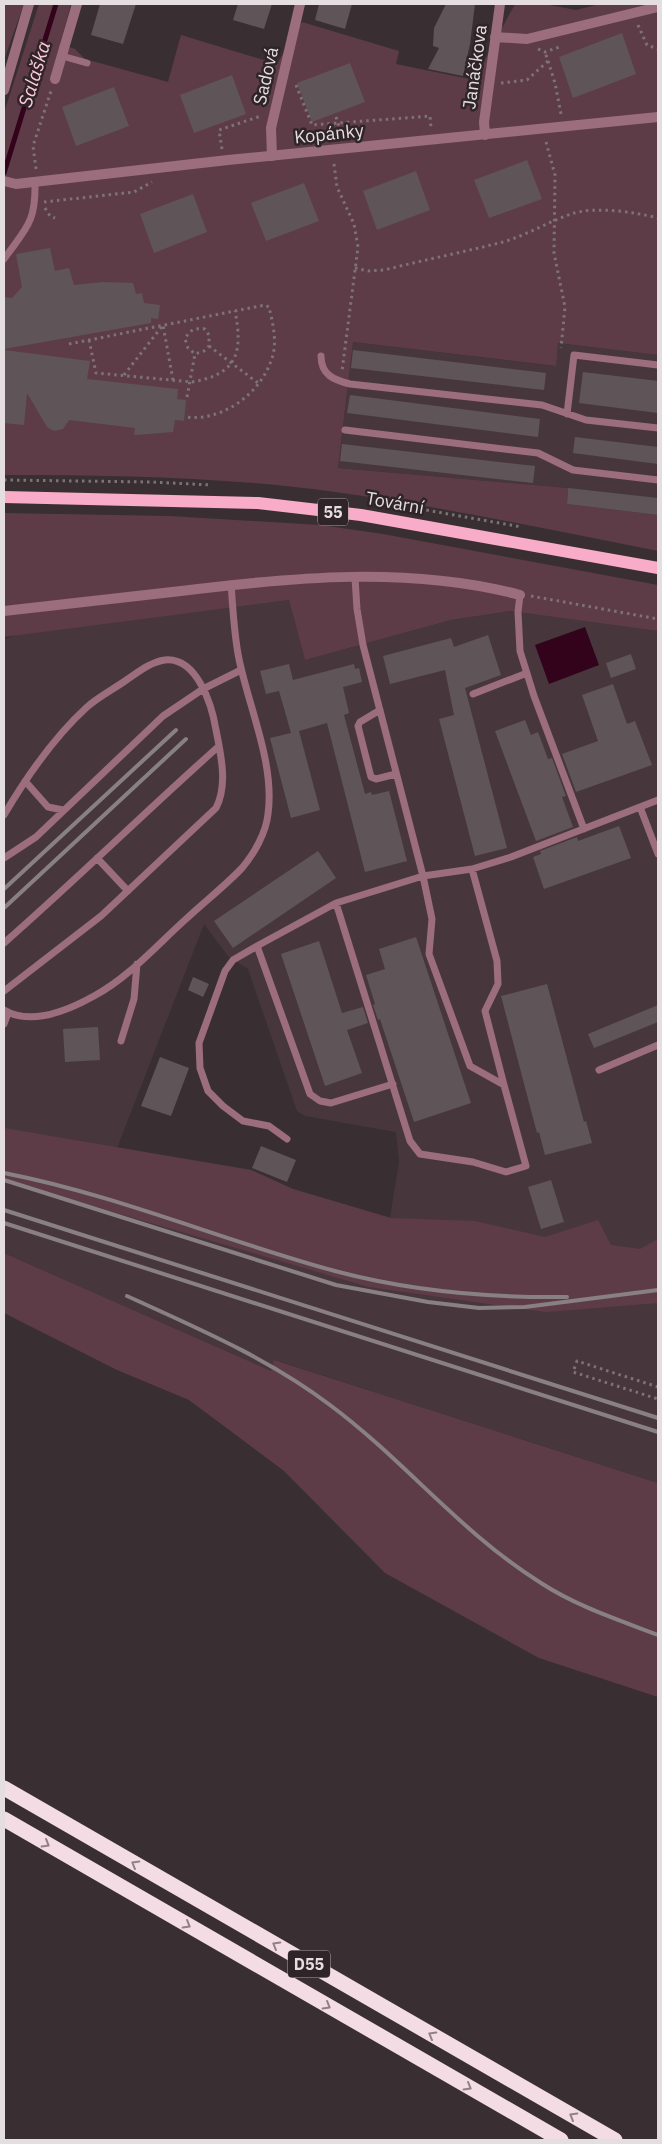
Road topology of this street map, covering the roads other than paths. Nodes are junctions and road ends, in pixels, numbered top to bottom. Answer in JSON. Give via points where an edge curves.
{"nodes":[{"id":1,"x":29,"y":4,"type":"edge"},
{"id":2,"x":77,"y":4,"type":"edge"},
{"id":3,"x":300,"y":4,"type":"edge"},
{"id":4,"x":500,"y":4,"type":"edge"},
{"id":5,"x":658,"y":7,"type":"edge"},
{"id":6,"x":495,"y":37,"type":"junction"},
{"id":7,"x":62,"y":56,"type":"junction"},
{"id":8,"x":87,"y":64,"type":"dead end"},
{"id":9,"x":55,"y":79,"type":"road end"},
{"id":10,"x":4,"y":90,"type":"edge"},
{"id":11,"x":658,"y":116,"type":"edge"},
{"id":12,"x":484,"y":135,"type":"junction"},
{"id":13,"x":272,"y":156,"type":"junction"},
{"id":14,"x":4,"y":181,"type":"edge"},
{"id":15,"x":36,"y":182,"type":"junction"},
{"id":16,"x":4,"y":259,"type":"edge"},
{"id":17,"x":321,"y":356,"type":"dead end"},
{"id":18,"x":658,"y":365,"type":"edge"},
{"id":19,"x":567,"y":414,"type":"junction"},
{"id":20,"x":658,"y":428,"type":"edge"},
{"id":21,"x":345,"y":430,"type":"dead end"},
{"id":22,"x":658,"y":480,"type":"edge"},
{"id":23,"x":4,"y":497,"type":"edge"},
{"id":24,"x":658,"y":568,"type":"edge"},
{"id":25,"x":355,"y":578,"type":"junction"},
{"id":26,"x":231,"y":584,"type":"junction"},
{"id":27,"x":520,"y":594,"type":"joint"},
{"id":28,"x":4,"y":611,"type":"edge"},
{"id":29,"x":241,"y":670,"type":"junction"},
{"id":30,"x":527,"y":673,"type":"junction"},
{"id":31,"x":203,"y":689,"type":"junction"},
{"id":32,"x":472,"y":694,"type":"dead end"},
{"id":33,"x":380,"y":710,"type":"junction"},
{"id":34,"x":219,"y":746,"type":"junction"},
{"id":35,"x":396,"y":774,"type":"junction"},
{"id":36,"x":25,"y":781,"type":"junction"},
{"id":37,"x":658,"y":800,"type":"edge"},
{"id":38,"x":640,"y":807,"type":"junction"},
{"id":39,"x":64,"y":810,"type":"junction"},
{"id":40,"x":4,"y":815,"type":"edge"},
{"id":41,"x":584,"y":829,"type":"junction"},
{"id":42,"x":658,"y":854,"type":"edge"},
{"id":43,"x":4,"y":858,"type":"edge"},
{"id":44,"x":97,"y":858,"type":"junction"},
{"id":45,"x":472,"y":869,"type":"junction"},
{"id":46,"x":422,"y":876,"type":"junction"},
{"id":47,"x":128,"y":891,"type":"junction"},
{"id":48,"x":336,"y":902,"type":"junction"},
{"id":49,"x":4,"y":943,"type":"edge"},
{"id":50,"x":257,"y":946,"type":"junction"},
{"id":51,"x":136,"y":964,"type":"junction"},
{"id":52,"x":5,"y":987,"type":"edge"},
{"id":53,"x":6,"y":1012,"type":"edge"},
{"id":54,"x":4,"y":1024,"type":"edge"},
{"id":55,"x":121,"y":1041,"type":"dead end"},
{"id":56,"x":658,"y":1045,"type":"edge"},
{"id":57,"x":599,"y":1070,"type":"dead end"},
{"id":58,"x":393,"y":1084,"type":"junction"},
{"id":59,"x":504,"y":1085,"type":"junction"},
{"id":60,"x":287,"y":1139,"type":"dead end"},
{"id":61,"x":4,"y":1788,"type":"edge"},
{"id":62,"x":4,"y":1819,"type":"edge"},
{"id":63,"x":561,"y":2140,"type":"edge"},
{"id":64,"x":615,"y":2140,"type":"edge"}],
"edges":[{"from":1,"to":10,"type":"street"},
{"from":2,"to":7,"type":"street"},
{"from":3,"to":13,"type":"street","name":"Sadová","via":[[271,128]]},
{"from":4,"to":6,"type":"street","name":"Janáčkova"},
{"from":5,"to":6,"type":"street","via":[[528,39]]},
{"from":6,"to":12,"type":"street","name":"Janáčkova"},
{"from":7,"to":8,"type":"lane"},
{"from":7,"to":9,"type":"street"},
{"from":11,"to":12,"type":"street","name":"Kopánky"},
{"from":12,"to":13,"type":"street","name":"Kopánky"},
{"from":13,"to":15,"type":"street","name":"Kopánky"},
{"from":14,"to":15,"type":"street","name":"Kopánky","via":[[16,184]]},
{"from":15,"to":16,"type":"lane","via":[[32,220]]},
{"from":17,"to":19,"type":"lane","via":[[327,374],[337,381],[542,405]]},
{"from":18,"to":19,"type":"lane","via":[[574,355]]},
{"from":19,"to":20,"type":"lane","via":[[586,420]]},
{"from":21,"to":22,"type":"lane","via":[[538,453],[573,470]]},
{"from":23,"to":24,"type":"main road","name":"Tovární","number":"55","via":[[267,504],[361,515]]},
{"from":25,"to":26,"type":"street","via":[[299,578]]},
{"from":25,"to":27,"type":"street","via":[[432,580],[482,585]]},
{"from":25,"to":33,"type":"lane","via":[[363,645]]},
{"from":26,"to":28,"type":"street"},
{"from":26,"to":29,"type":"lane"},
{"from":27,"to":30,"type":"lane","via":[[520,651]]},
{"from":29,"to":31,"type":"lane"},
{"from":29,"to":51,"type":"lane","via":[[266,766],[268,814],[264,830],[242,867]]},
{"from":30,"to":32,"type":"lane"},
{"from":30,"to":41,"type":"lane"},
{"from":31,"to":34,"type":"lane","via":[[216,725]]},
{"from":31,"to":36,"type":"lane","via":[[187,667],[176,661],[165,660],[148,666],[88,706],[61,732]]},
{"from":31,"to":39,"type":"lane","via":[[162,716]]},
{"from":33,"to":35,"type":"lane"},
{"from":33,"to":35,"type":"lane","via":[[358,726],[371,777],[376,779]]},
{"from":34,"to":44,"type":"lane"},
{"from":34,"to":47,"type":"lane","via":[[223,786],[216,808]]},
{"from":35,"to":46,"type":"lane"},
{"from":36,"to":39,"type":"lane","via":[[48,807]]},
{"from":36,"to":40,"type":"lane"},
{"from":37,"to":38,"type":"lane"},
{"from":38,"to":41,"type":"lane"},
{"from":38,"to":42,"type":"lane"},
{"from":39,"to":43,"type":"lane","via":[[36,836]]},
{"from":41,"to":45,"type":"lane"},
{"from":44,"to":47,"type":"lane"},
{"from":44,"to":49,"type":"lane"},
{"from":45,"to":46,"type":"lane"},
{"from":45,"to":59,"type":"lane","via":[[497,961],[498,984],[486,1011]]},
{"from":46,"to":48,"type":"lane"},
{"from":46,"to":59,"type":"lane","via":[[432,919],[429,954],[470,1066]]},
{"from":47,"to":52,"type":"lane","via":[[101,916]]},
{"from":48,"to":50,"type":"lane"},
{"from":48,"to":58,"type":"lane"},
{"from":50,"to":58,"type":"lane","via":[[310,1094],[331,1103]]},
{"from":50,"to":60,"type":"lane","via":[[233,960],[225,971],[199,1043],[200,1068],[208,1091],[223,1106],[243,1121],[269,1126]]},
{"from":51,"to":53,"type":"lane","via":[[96,995],[68,1009],[28,1016]]},
{"from":51,"to":55,"type":"lane","via":[[134,999]]},
{"from":53,"to":54,"type":"lane"},
{"from":56,"to":57,"type":"lane"},
{"from":58,"to":59,"type":"lane","via":[[410,1141],[420,1154],[473,1162],[506,1172],[526,1166]]},
{"from":64,"to":61,"type":"highway","number":"D55","one_way":true},
{"from":62,"to":63,"type":"highway","number":"D55","one_way":true}]}
